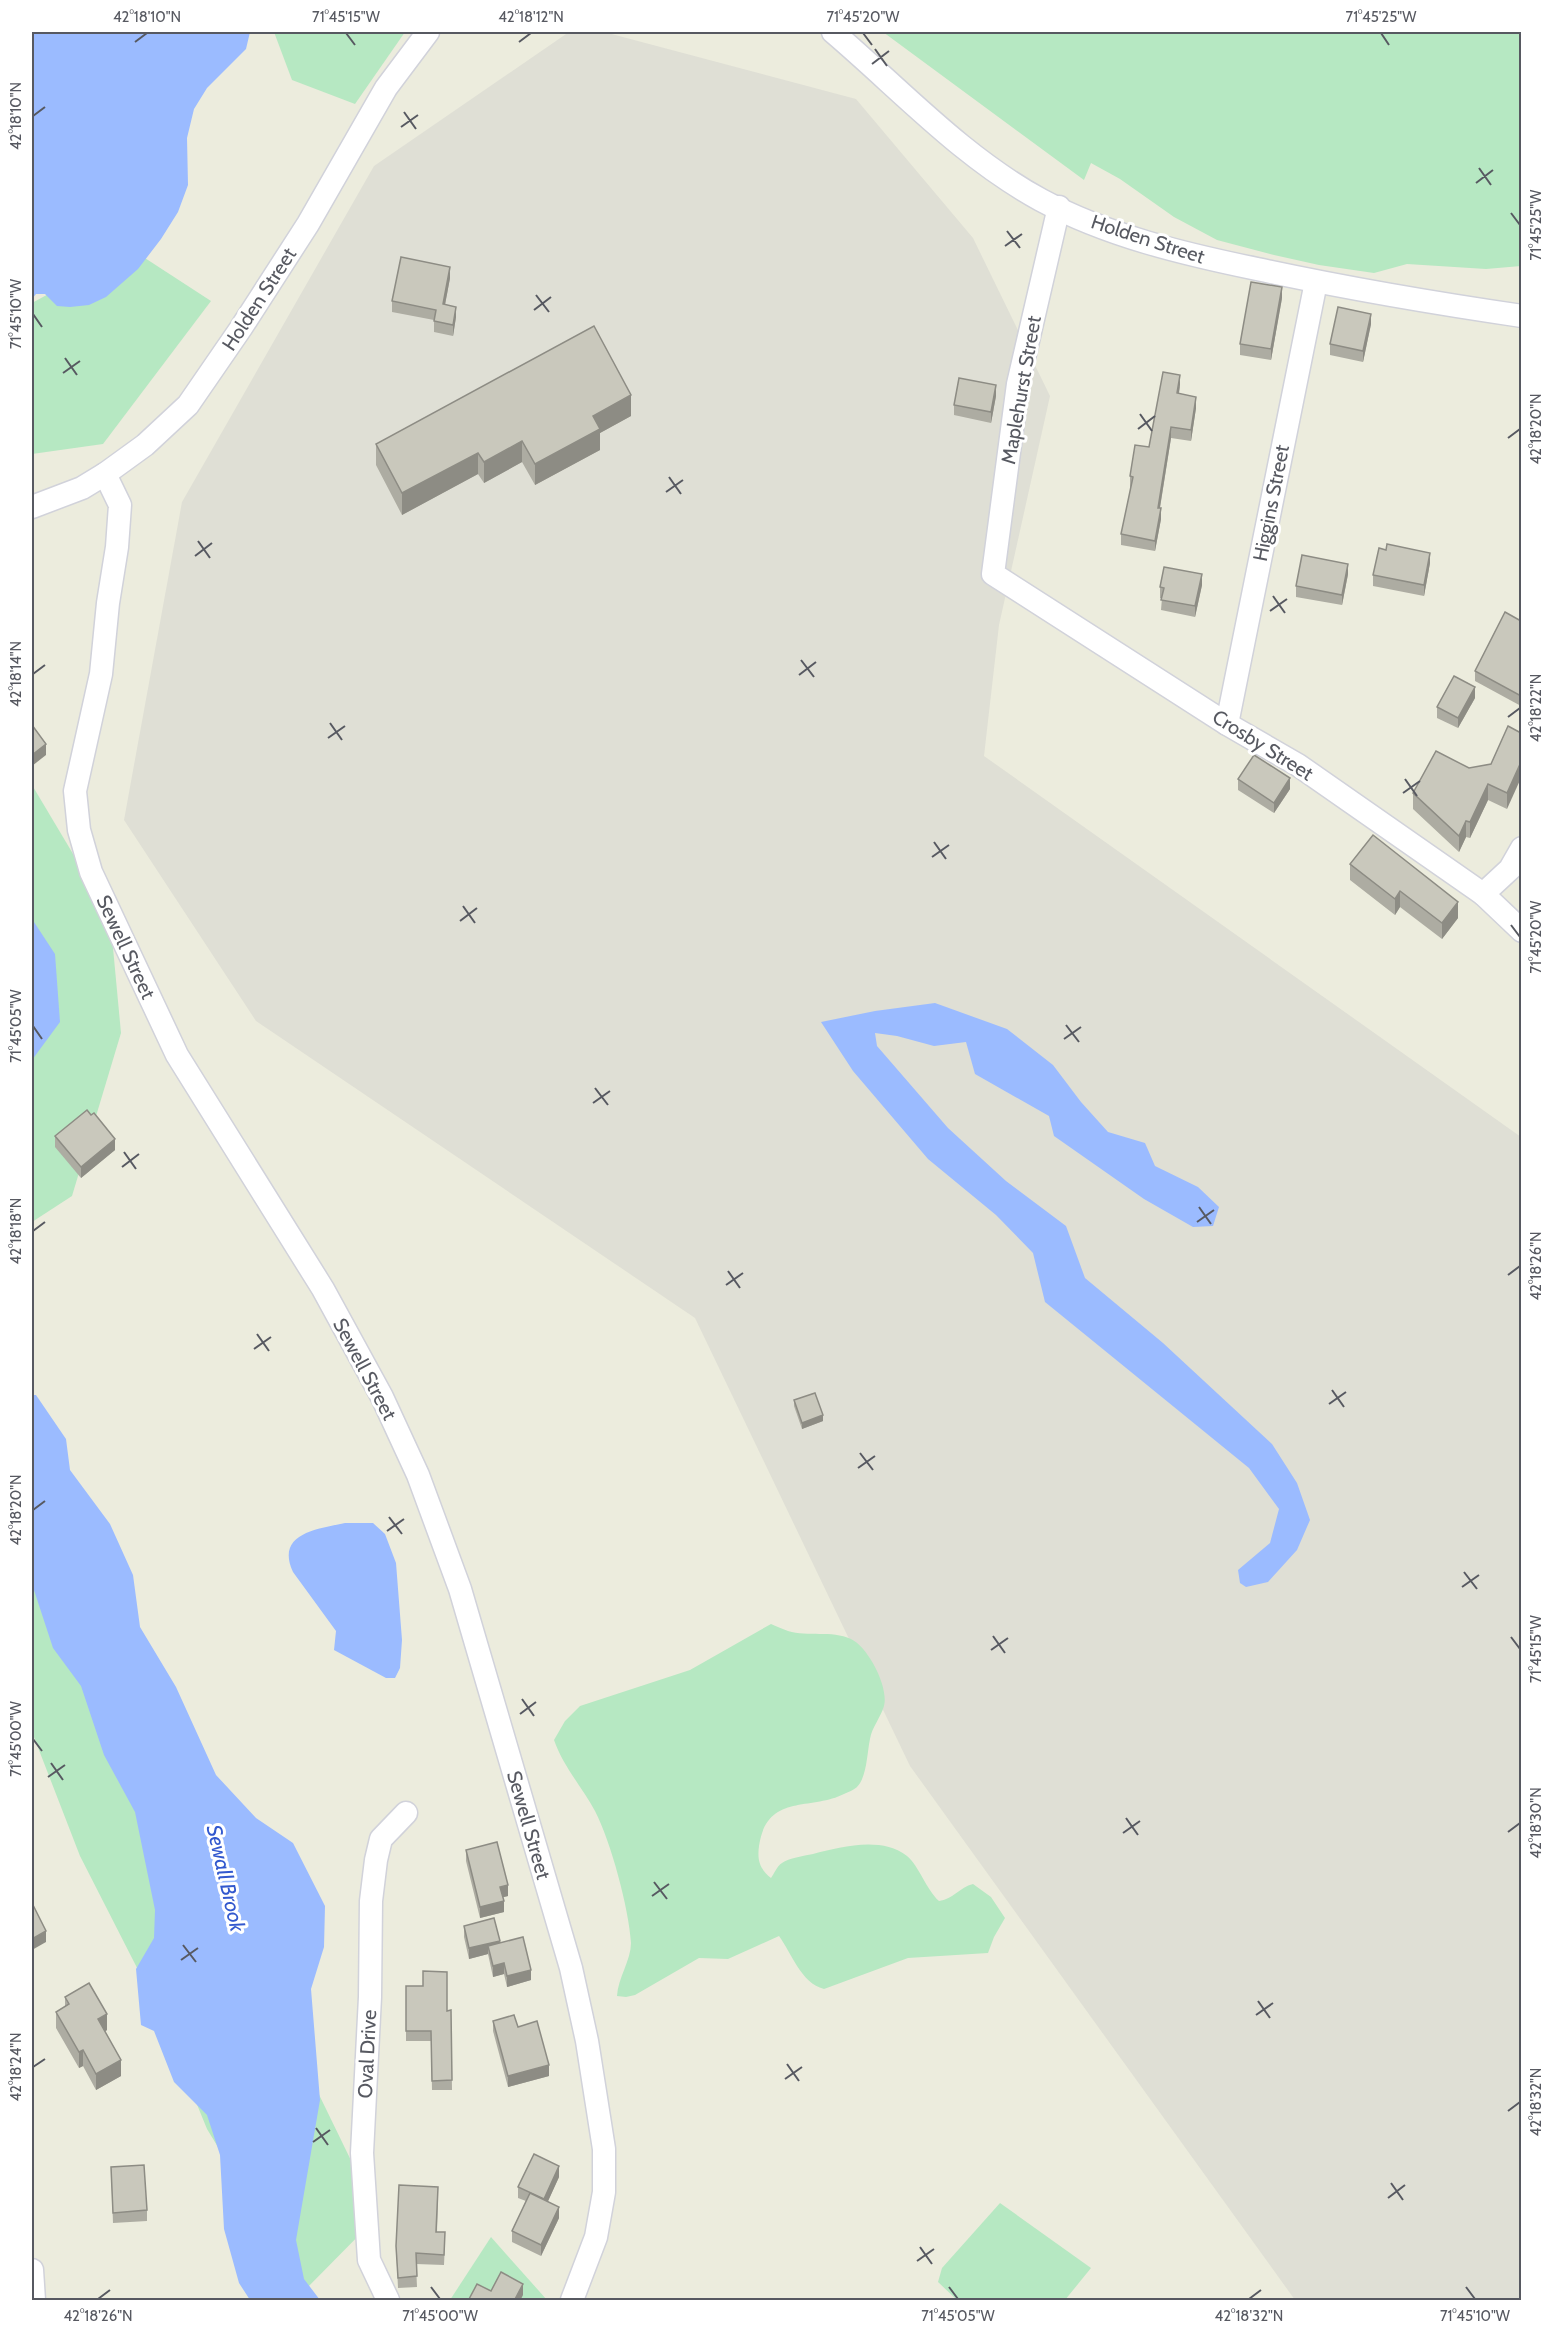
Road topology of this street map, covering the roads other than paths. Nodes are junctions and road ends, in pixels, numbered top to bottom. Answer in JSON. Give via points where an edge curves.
{"nodes":[{"id":1,"x":428,"y":32,"type":"edge"},
{"id":2,"x":833,"y":32,"type":"edge"},
{"id":3,"x":1059,"y":207,"type":"junction"},
{"id":4,"x":1316,"y":282,"type":"junction"},
{"id":5,"x":1521,"y":316,"type":"edge"},
{"id":6,"x":105,"y":474,"type":"junction"},
{"id":7,"x":32,"y":507,"type":"edge"},
{"id":8,"x":994,"y":574,"type":"joint"},
{"id":9,"x":1227,"y":724,"type":"junction"},
{"id":10,"x":1521,"y":848,"type":"edge"},
{"id":11,"x":1483,"y":894,"type":"junction"},
{"id":12,"x":1521,"y":932,"type":"edge"},
{"id":13,"x":406,"y":1814,"type":"dead end"},
{"id":14,"x":32,"y":2270,"type":"edge"},
{"id":15,"x":34,"y":2301,"type":"edge"},
{"id":16,"x":388,"y":2301,"type":"edge"},
{"id":17,"x":572,"y":2301,"type":"edge"}],
"edges":[{"from":1,"to":6,"type":"street","name":"Holden Street","via":[[386,88],[308,224],[188,405],[145,445]]},
{"from":2,"to":3,"type":"street","name":"Holden Street","via":[[932,123],[972,154]]},
{"from":3,"to":4,"type":"street","name":"Holden Street","via":[[1161,246]]},
{"from":3,"to":8,"type":"street","name":"Maplehurst Street","via":[[1018,384]]},
{"from":4,"to":5,"type":"street","name":"Holden Street"},
{"from":4,"to":9,"type":"street","name":"Higgins Street"},
{"from":6,"to":7,"type":"street","name":"Holden Street","via":[[82,488]]},
{"from":6,"to":17,"type":"street","name":"Sewell Street","via":[[120,505],[117,547],[101,674],[75,791],[79,830],[91,872],[177,1055],[323,1289],[382,1397],[418,1475],[460,1589],[571,1968],[604,2149],[604,2192],[596,2237]]},
{"from":8,"to":9,"type":"street","name":"Crosby Street"},
{"from":9,"to":11,"type":"street","name":"Crosby Street","via":[[1298,765]]},
{"from":10,"to":11,"type":"street","via":[[1510,869]]},
{"from":11,"to":12,"type":"street","name":"Crosby Street"},
{"from":13,"to":16,"type":"street","name":"Oval Drive","via":[[381,1839],[371,1901],[362,2153],[369,2260]]},
{"from":14,"to":15,"type":"street"}]}
